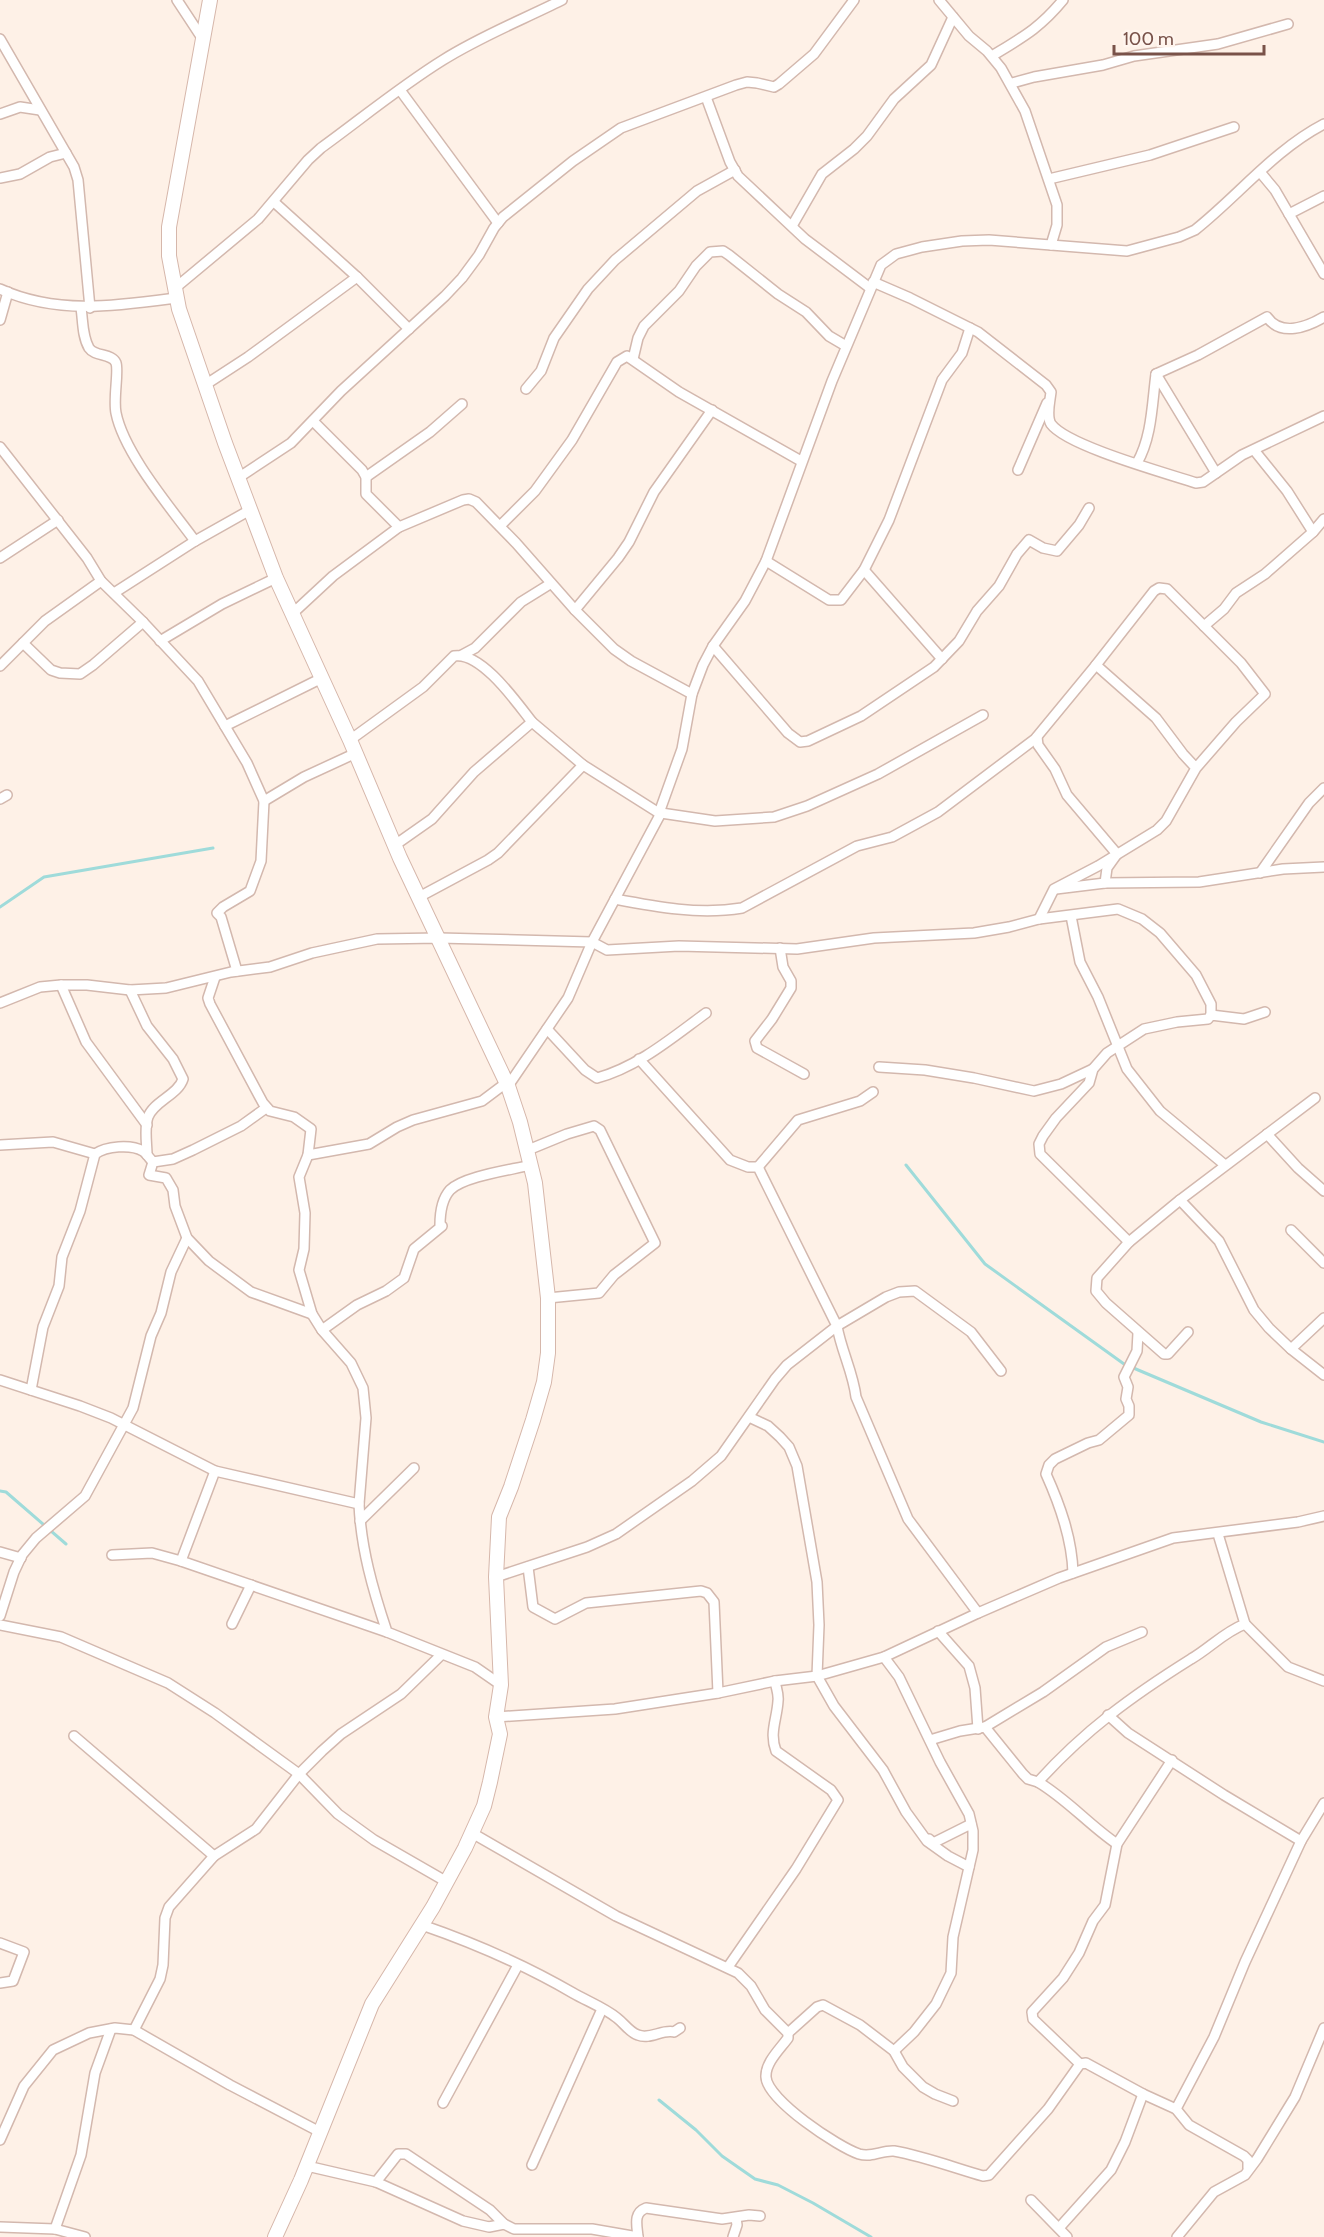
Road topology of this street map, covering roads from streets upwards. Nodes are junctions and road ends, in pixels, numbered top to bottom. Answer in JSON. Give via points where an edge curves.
{"nodes":[{"id":1,"x":177,"y":0,"type":"edge"},
{"id":2,"x":562,"y":0,"type":"edge"},
{"id":3,"x":854,"y":0,"type":"edge"},
{"id":4,"x":939,"y":0,"type":"edge"},
{"id":5,"x":1064,"y":0,"type":"edge"},
{"id":6,"x":213,"y":2,"type":"edge"},
{"id":7,"x":952,"y":17,"type":"junction"},
{"id":8,"x":1288,"y":24,"type":"dead end"},
{"id":9,"x":0,"y":39,"type":"edge"},
{"id":10,"x":202,"y":39,"type":"junction"},
{"id":11,"x":992,"y":56,"type":"junction"},
{"id":12,"x":1012,"y":83,"type":"junction"},
{"id":13,"x":400,"y":90,"type":"junction"},
{"id":14,"x":706,"y":97,"type":"junction"},
{"id":15,"x":40,"y":110,"type":"junction"},
{"id":16,"x":0,"y":114,"type":"edge"},
{"id":17,"x":1324,"y":124,"type":"edge"},
{"id":18,"x":1234,"y":127,"type":"dead end"},
{"id":19,"x":66,"y":153,"type":"junction"},
{"id":20,"x":735,"y":170,"type":"junction"},
{"id":21,"x":1260,"y":172,"type":"junction"},
{"id":22,"x":0,"y":178,"type":"edge"},
{"id":23,"x":1048,"y":179,"type":"junction"},
{"id":24,"x":1324,"y":196,"type":"edge"},
{"id":25,"x":274,"y":202,"type":"junction"},
{"id":26,"x":1289,"y":214,"type":"junction"},
{"id":27,"x":498,"y":223,"type":"junction"},
{"id":28,"x":792,"y":226,"type":"junction"},
{"id":29,"x":1051,"y":245,"type":"junction"},
{"id":30,"x":1324,"y":274,"type":"edge"},
{"id":31,"x":357,"y":278,"type":"junction"},
{"id":32,"x":871,"y":285,"type":"junction"},
{"id":33,"x":4,"y":291,"type":"edge"},
{"id":34,"x":175,"y":294,"type":"junction"},
{"id":35,"x":86,"y":308,"type":"junction"},
{"id":36,"x":1324,"y":317,"type":"edge"},
{"id":37,"x":0,"y":320,"type":"edge"},
{"id":38,"x":970,"y":328,"type":"junction"},
{"id":39,"x":408,"y":329,"type":"junction"},
{"id":40,"x":846,"y":346,"type":"junction"},
{"id":41,"x":633,"y":359,"type":"junction"},
{"id":42,"x":1156,"y":374,"type":"junction"},
{"id":43,"x":204,"y":385,"type":"junction"},
{"id":44,"x":526,"y":389,"type":"dead end"},
{"id":45,"x":1051,"y":392,"type":"junction"},
{"id":46,"x":462,"y":404,"type":"dead end"},
{"id":47,"x":712,"y":410,"type":"junction"},
{"id":48,"x":1324,"y":416,"type":"edge"},
{"id":49,"x":313,"y":422,"type":"junction"},
{"id":50,"x":0,"y":447,"type":"edge"},
{"id":51,"x":1254,"y":450,"type":"junction"},
{"id":52,"x":801,"y":462,"type":"junction"},
{"id":53,"x":1137,"y":463,"type":"junction"},
{"id":54,"x":1018,"y":470,"type":"dead end"},
{"id":55,"x":1216,"y":473,"type":"junction"},
{"id":56,"x":366,"y":477,"type":"junction"},
{"id":57,"x":238,"y":478,"type":"junction"},
{"id":58,"x":1089,"y":508,"type":"dead end"},
{"id":59,"x":250,"y":510,"type":"junction"},
{"id":60,"x":1324,"y":519,"type":"edge"},
{"id":61,"x":58,"y":520,"type":"junction"},
{"id":62,"x":500,"y":526,"type":"junction"},
{"id":63,"x":399,"y":527,"type":"junction"},
{"id":64,"x":1313,"y":532,"type":"junction"},
{"id":65,"x":195,"y":541,"type":"junction"},
{"id":66,"x":0,"y":558,"type":"edge"},
{"id":67,"x":765,"y":561,"type":"junction"},
{"id":68,"x":864,"y":570,"type":"junction"},
{"id":69,"x":276,"y":578,"type":"junction"},
{"id":70,"x":101,"y":581,"type":"junction"},
{"id":71,"x":550,"y":584,"type":"junction"},
{"id":72,"x":114,"y":593,"type":"junction"},
{"id":73,"x":575,"y":610,"type":"junction"},
{"id":74,"x":292,"y":614,"type":"junction"},
{"id":75,"x":143,"y":622,"type":"junction"},
{"id":76,"x":1204,"y":626,"type":"junction"},
{"id":77,"x":160,"y":641,"type":"junction"},
{"id":78,"x":22,"y":643,"type":"junction"},
{"id":79,"x":713,"y":646,"type":"junction"},
{"id":80,"x":462,"y":655,"type":"junction"},
{"id":81,"x":942,"y":659,"type":"junction"},
{"id":82,"x":1096,"y":665,"type":"junction"},
{"id":83,"x":0,"y":666,"type":"edge"},
{"id":84,"x":322,"y":678,"type":"junction"},
{"id":85,"x":692,"y":694,"type":"junction"},
{"id":86,"x":983,"y":716,"type":"dead end"},
{"id":87,"x":532,"y":722,"type":"junction"},
{"id":88,"x":225,"y":726,"type":"junction"},
{"id":89,"x":1037,"y":737,"type":"junction"},
{"id":90,"x":350,"y":740,"type":"junction"},
{"id":91,"x":356,"y":753,"type":"junction"},
{"id":92,"x":583,"y":765,"type":"junction"},
{"id":93,"x":1196,"y":768,"type":"junction"},
{"id":94,"x":1324,"y":788,"type":"edge"},
{"id":95,"x":264,"y":801,"type":"junction"},
{"id":96,"x":660,"y":813,"type":"junction"},
{"id":97,"x":395,"y":845,"type":"junction"},
{"id":98,"x":1118,"y":854,"type":"junction"},
{"id":99,"x":1324,"y":867,"type":"edge"},
{"id":100,"x":1260,"y":873,"type":"junction"},
{"id":101,"x":1105,"y":884,"type":"junction"},
{"id":102,"x":1054,"y":889,"type":"junction"},
{"id":103,"x":419,"y":897,"type":"junction"},
{"id":104,"x":615,"y":899,"type":"junction"},
{"id":105,"x":1071,"y":916,"type":"junction"},
{"id":106,"x":1039,"y":919,"type":"junction"},
{"id":107,"x":439,"y":938,"type":"junction"},
{"id":108,"x":592,"y":942,"type":"junction"},
{"id":109,"x":780,"y":948,"type":"junction"},
{"id":110,"x":237,"y":971,"type":"junction"},
{"id":111,"x":215,"y":977,"type":"junction"},
{"id":112,"x":61,"y":985,"type":"junction"},
{"id":113,"x":130,"y":990,"type":"junction"},
{"id":114,"x":0,"y":1003,"type":"edge"},
{"id":115,"x":1265,"y":1012,"type":"dead end"},
{"id":116,"x":706,"y":1013,"type":"dead end"},
{"id":117,"x":1211,"y":1015,"type":"junction"},
{"id":118,"x":547,"y":1029,"type":"junction"},
{"id":119,"x":1117,"y":1046,"type":"junction"},
{"id":120,"x":639,"y":1059,"type":"junction"},
{"id":121,"x":879,"y":1066,"type":"dead end"},
{"id":122,"x":1093,"y":1069,"type":"junction"},
{"id":123,"x":804,"y":1074,"type":"dead end"},
{"id":124,"x":508,"y":1086,"type":"junction"},
{"id":125,"x":873,"y":1092,"type":"dead end"},
{"id":126,"x":1315,"y":1098,"type":"dead end"},
{"id":127,"x":266,"y":1108,"type":"junction"},
{"id":128,"x":147,"y":1125,"type":"junction"},
{"id":129,"x":1267,"y":1134,"type":"junction"},
{"id":130,"x":0,"y":1145,"type":"edge"},
{"id":131,"x":528,"y":1150,"type":"junction"},
{"id":132,"x":95,"y":1154,"type":"junction"},
{"id":133,"x":308,"y":1155,"type":"junction"},
{"id":134,"x":150,"y":1159,"type":"junction"},
{"id":135,"x":1225,"y":1165,"type":"junction"},
{"id":136,"x":531,"y":1166,"type":"junction"},
{"id":137,"x":758,"y":1167,"type":"junction"},
{"id":138,"x":1324,"y":1191,"type":"edge"},
{"id":139,"x":1180,"y":1200,"type":"junction"},
{"id":140,"x":1291,"y":1230,"type":"dead end"},
{"id":141,"x":187,"y":1238,"type":"junction"},
{"id":142,"x":1129,"y":1242,"type":"junction"},
{"id":143,"x":1324,"y":1263,"type":"edge"},
{"id":144,"x":548,"y":1298,"type":"junction"},
{"id":145,"x":312,"y":1314,"type":"junction"},
{"id":146,"x":1324,"y":1318,"type":"edge"},
{"id":147,"x":837,"y":1326,"type":"junction"},
{"id":148,"x":322,"y":1330,"type":"junction"},
{"id":149,"x":1188,"y":1332,"type":"dead end"},
{"id":150,"x":1138,"y":1333,"type":"junction"},
{"id":151,"x":1155,"y":1348,"type":"junction"},
{"id":152,"x":1291,"y":1349,"type":"junction"},
{"id":153,"x":1137,"y":1351,"type":"junction"},
{"id":154,"x":1001,"y":1371,"type":"dead end"},
{"id":155,"x":1324,"y":1375,"type":"edge"},
{"id":156,"x":0,"y":1380,"type":"edge"},
{"id":157,"x":32,"y":1390,"type":"junction"},
{"id":158,"x":748,"y":1417,"type":"junction"},
{"id":159,"x":124,"y":1424,"type":"junction"},
{"id":160,"x":414,"y":1468,"type":"dead end"},
{"id":161,"x":215,"y":1471,"type":"junction"},
{"id":162,"x":359,"y":1504,"type":"junction"},
{"id":163,"x":1324,"y":1516,"type":"edge"},
{"id":164,"x":360,"y":1521,"type":"junction"},
{"id":165,"x":1218,"y":1534,"type":"junction"},
{"id":166,"x":0,"y":1552,"type":"edge"},
{"id":167,"x":112,"y":1555,"type":"dead end"},
{"id":168,"x":21,"y":1558,"type":"junction"},
{"id":169,"x":181,"y":1561,"type":"junction"},
{"id":170,"x":528,"y":1567,"type":"junction"},
{"id":171,"x":1073,"y":1573,"type":"junction"},
{"id":172,"x":496,"y":1577,"type":"junction"},
{"id":173,"x":251,"y":1585,"type":"junction"},
{"id":174,"x":978,"y":1612,"type":"junction"},
{"id":175,"x":0,"y":1616,"type":"edge"},
{"id":176,"x":232,"y":1624,"type":"dead end"},
{"id":177,"x":1245,"y":1624,"type":"junction"},
{"id":178,"x":0,"y":1625,"type":"edge"},
{"id":179,"x":938,"y":1631,"type":"junction"},
{"id":180,"x":387,"y":1632,"type":"junction"},
{"id":181,"x":1142,"y":1632,"type":"dead end"},
{"id":182,"x":441,"y":1655,"type":"junction"},
{"id":183,"x":884,"y":1657,"type":"junction"},
{"id":184,"x":817,"y":1676,"type":"junction"},
{"id":185,"x":775,"y":1681,"type":"junction"},
{"id":186,"x":1324,"y":1682,"type":"edge"},
{"id":187,"x":501,"y":1684,"type":"junction"},
{"id":188,"x":718,"y":1693,"type":"junction"},
{"id":189,"x":1108,"y":1715,"type":"junction"},
{"id":190,"x":496,"y":1717,"type":"junction"},
{"id":191,"x":981,"y":1728,"type":"junction"},
{"id":192,"x":74,"y":1736,"type":"dead end"},
{"id":193,"x":930,"y":1740,"type":"junction"},
{"id":194,"x":1172,"y":1760,"type":"junction"},
{"id":195,"x":299,"y":1774,"type":"junction"},
{"id":196,"x":1038,"y":1782,"type":"junction"},
{"id":197,"x":1324,"y":1803,"type":"edge"},
{"id":198,"x":906,"y":1812,"type":"junction"},
{"id":199,"x":971,"y":1824,"type":"junction"},
{"id":200,"x":472,"y":1833,"type":"junction"},
{"id":201,"x":1301,"y":1841,"type":"junction"},
{"id":202,"x":1117,"y":1844,"type":"junction"},
{"id":203,"x":214,"y":1856,"type":"junction"},
{"id":204,"x":969,"y":1867,"type":"junction"},
{"id":205,"x":447,"y":1882,"type":"junction"},
{"id":206,"x":422,"y":1925,"type":"junction"},
{"id":207,"x":0,"y":1943,"type":"edge"},
{"id":208,"x":518,"y":1965,"type":"junction"},
{"id":209,"x":728,"y":1967,"type":"junction"},
{"id":210,"x":0,"y":1983,"type":"edge"},
{"id":211,"x":602,"y":2009,"type":"junction"},
{"id":212,"x":680,"y":2028,"type":"dead end"},
{"id":213,"x":1324,"y":2028,"type":"edge"},
{"id":214,"x":111,"y":2029,"type":"junction"},
{"id":215,"x":134,"y":2030,"type":"junction"},
{"id":216,"x":788,"y":2033,"type":"junction"},
{"id":217,"x":894,"y":2051,"type":"junction"},
{"id":218,"x":1080,"y":2064,"type":"junction"},
{"id":219,"x":1143,"y":2094,"type":"junction"},
{"id":220,"x":953,"y":2101,"type":"dead end"},
{"id":221,"x":443,"y":2103,"type":"dead end"},
{"id":222,"x":1176,"y":2109,"type":"junction"},
{"id":223,"x":320,"y":2132,"type":"junction"},
{"id":224,"x":0,"y":2140,"type":"edge"},
{"id":225,"x":532,"y":2165,"type":"dead end"},
{"id":226,"x":307,"y":2166,"type":"junction"},
{"id":227,"x":1248,"y":2168,"type":"junction"},
{"id":228,"x":376,"y":2182,"type":"junction"},
{"id":229,"x":1030,"y":2200,"type":"dead end"},
{"id":230,"x":760,"y":2216,"type":"dead end"},
{"id":231,"x":736,"y":2218,"type":"junction"},
{"id":232,"x":504,"y":2224,"type":"junction"},
{"id":233,"x":0,"y":2227,"type":"edge"},
{"id":234,"x":1059,"y":2228,"type":"junction"},
{"id":235,"x":56,"y":2229,"type":"junction"},
{"id":236,"x":592,"y":2233,"type":"edge"},
{"id":237,"x":85,"y":2237,"type":"edge"},
{"id":238,"x":275,"y":2237,"type":"edge"},
{"id":239,"x":733,"y":2237,"type":"edge"},
{"id":240,"x":1067,"y":2237,"type":"edge"},
{"id":241,"x":1177,"y":2237,"type":"edge"}],
"edges":[{"from":1,"to":10,"type":"street"},
{"from":2,"to":13,"type":"street","via":[[476,40]]},
{"from":3,"to":14,"type":"street","via":[[814,54],[779,84],[769,87],[747,82]]},
{"from":4,"to":7,"type":"street"},
{"from":5,"to":11,"type":"street","via":[[1028,35]]},
{"from":6,"to":10,"type":"street"},
{"from":7,"to":11,"type":"street"},
{"from":7,"to":28,"type":"street","via":[[931,65],[894,99],[867,136],[822,174]]},
{"from":8,"to":12,"type":"street","via":[[1218,44],[1134,56]]},
{"from":9,"to":15,"type":"street"},
{"from":10,"to":34,"type":"street","via":[[169,227]]},
{"from":11,"to":12,"type":"street"},
{"from":12,"to":23,"type":"street"},
{"from":13,"to":25,"type":"street","via":[[321,148]]},
{"from":13,"to":27,"type":"street"},
{"from":14,"to":20,"type":"street"},
{"from":14,"to":27,"type":"street","via":[[621,128],[573,161]]},
{"from":15,"to":16,"type":"street","via":[[20,107]]},
{"from":15,"to":19,"type":"street"},
{"from":17,"to":21,"type":"street"},
{"from":18,"to":23,"type":"street","via":[[1150,155]]},
{"from":19,"to":22,"type":"street","via":[[50,157],[20,174]]},
{"from":19,"to":35,"type":"street","via":[[78,180]]},
{"from":20,"to":28,"type":"street"},
{"from":20,"to":44,"type":"street","via":[[697,191],[615,260],[554,338],[541,370]]},
{"from":21,"to":26,"type":"street"},
{"from":21,"to":29,"type":"street","via":[[1195,230],[1179,237],[1127,251]]},
{"from":23,"to":29,"type":"street","via":[[1057,205]]},
{"from":24,"to":26,"type":"street"},
{"from":25,"to":31,"type":"street"},
{"from":25,"to":34,"type":"street"},
{"from":26,"to":30,"type":"street"},
{"from":27,"to":39,"type":"street","via":[[462,278]]},
{"from":28,"to":32,"type":"street"},
{"from":29,"to":32,"type":"street","via":[[989,240],[922,247],[896,254],[880,265]]},
{"from":31,"to":39,"type":"street"},
{"from":31,"to":43,"type":"street"},
{"from":32,"to":38,"type":"street","via":[[910,298]]},
{"from":32,"to":40,"type":"street"},
{"from":33,"to":35,"type":"street","via":[[39,302]]},
{"from":33,"to":37,"type":"street"},
{"from":34,"to":35,"type":"street"},
{"from":34,"to":43,"type":"street"},
{"from":35,"to":65,"type":"street","via":[[85,335],[89,348],[110,357],[117,366],[116,414],[133,455]]},
{"from":36,"to":42,"type":"street","via":[[1294,329],[1283,328],[1267,317]]},
{"from":38,"to":45,"type":"street"},
{"from":38,"to":68,"type":"street","via":[[962,353],[942,380],[890,520]]},
{"from":39,"to":49,"type":"street"},
{"from":40,"to":41,"type":"street","via":[[723,251],[710,252],[644,326]]},
{"from":40,"to":52,"type":"street"},
{"from":41,"to":47,"type":"street"},
{"from":41,"to":62,"type":"street","via":[[627,356],[617,362],[572,440],[535,491]]},
{"from":42,"to":53,"type":"street","via":[[1148,436]]},
{"from":42,"to":55,"type":"street"},
{"from":43,"to":57,"type":"street"},
{"from":45,"to":53,"type":"street","via":[[1048,418],[1062,433]]},
{"from":45,"to":54,"type":"street"},
{"from":46,"to":56,"type":"street"},
{"from":47,"to":52,"type":"street"},
{"from":47,"to":73,"type":"street","via":[[654,492],[629,542]]},
{"from":48,"to":51,"type":"street"},
{"from":49,"to":56,"type":"street","via":[[356,462]]},
{"from":49,"to":57,"type":"street"},
{"from":50,"to":61,"type":"street"},
{"from":51,"to":55,"type":"street"},
{"from":51,"to":64,"type":"street"},
{"from":52,"to":67,"type":"street"},
{"from":53,"to":55,"type":"street","via":[[1196,483]]},
{"from":56,"to":63,"type":"street","via":[[366,494]]},
{"from":57,"to":59,"type":"street"},
{"from":58,"to":81,"type":"street","via":[[1058,551],[1029,540],[959,641]]},
{"from":59,"to":65,"type":"street"},
{"from":59,"to":69,"type":"street"},
{"from":60,"to":64,"type":"street"},
{"from":61,"to":66,"type":"street"},
{"from":61,"to":70,"type":"street"},
{"from":62,"to":63,"type":"street","via":[[469,499]]},
{"from":62,"to":71,"type":"street"},
{"from":63,"to":74,"type":"street","via":[[333,576]]},
{"from":64,"to":76,"type":"street","via":[[1265,574],[1236,593]]},
{"from":65,"to":72,"type":"street"},
{"from":67,"to":68,"type":"street","via":[[837,602]]},
{"from":67,"to":79,"type":"street","via":[[746,601]]},
{"from":68,"to":81,"type":"street"},
{"from":69,"to":74,"type":"street"},
{"from":69,"to":77,"type":"street"},
{"from":70,"to":72,"type":"street"},
{"from":70,"to":78,"type":"street","via":[[60,608]]},
{"from":71,"to":73,"type":"street"},
{"from":71,"to":80,"type":"street","via":[[521,602],[475,648]]},
{"from":72,"to":75,"type":"street"},
{"from":73,"to":85,"type":"street","via":[[614,649]]},
{"from":74,"to":84,"type":"street"},
{"from":75,"to":77,"type":"street"},
{"from":75,"to":78,"type":"street","via":[[80,674],[51,670]]},
{"from":76,"to":82,"type":"street","via":[[1167,589],[1159,588]]},
{"from":76,"to":93,"type":"street","via":[[1265,694]]},
{"from":77,"to":88,"type":"street","via":[[198,681]]},
{"from":78,"to":83,"type":"street"},
{"from":79,"to":81,"type":"street","via":[[788,734],[800,742],[861,716]]},
{"from":79,"to":85,"type":"street"},
{"from":80,"to":87,"type":"street","via":[[498,680]]},
{"from":80,"to":90,"type":"street","via":[[454,656],[423,687]]},
{"from":82,"to":89,"type":"street"},
{"from":82,"to":93,"type":"street","via":[[1156,718]]},
{"from":84,"to":88,"type":"street"},
{"from":84,"to":90,"type":"street"},
{"from":85,"to":96,"type":"street","via":[[682,749]]},
{"from":86,"to":96,"type":"street","via":[[878,774],[774,818],[715,821]]},
{"from":87,"to":92,"type":"street"},
{"from":87,"to":97,"type":"street","via":[[474,772],[432,819]]},
{"from":88,"to":95,"type":"street"},
{"from":89,"to":98,"type":"street","via":[[1067,795]]},
{"from":89,"to":104,"type":"street","via":[[925,820],[892,837],[857,846],[742,908],[670,910]]},
{"from":90,"to":91,"type":"street"},
{"from":91,"to":95,"type":"street"},
{"from":91,"to":97,"type":"street"},
{"from":92,"to":96,"type":"street"},
{"from":92,"to":103,"type":"street","via":[[498,853]]},
{"from":93,"to":98,"type":"street","via":[[1166,821]]},
{"from":94,"to":100,"type":"street"},
{"from":95,"to":110,"type":"street","via":[[258,873],[250,891],[217,913]]},
{"from":96,"to":104,"type":"street"},
{"from":97,"to":103,"type":"street"},
{"from":98,"to":101,"type":"street","via":[[1107,868]]},
{"from":98,"to":102,"type":"street"},
{"from":99,"to":100,"type":"street"},
{"from":100,"to":101,"type":"street","via":[[1199,882]]},
{"from":101,"to":102,"type":"street"},
{"from":102,"to":106,"type":"street"},
{"from":103,"to":107,"type":"street"},
{"from":104,"to":108,"type":"street"},
{"from":105,"to":106,"type":"street"},
{"from":105,"to":117,"type":"street","via":[[1118,909],[1142,920],[1160,933],[1196,975],[1211,1004]]},
{"from":105,"to":119,"type":"street","via":[[1080,962]]},
{"from":106,"to":109,"type":"street","via":[[974,933]]},
{"from":107,"to":108,"type":"street"},
{"from":107,"to":110,"type":"street","via":[[377,939],[270,967]]},
{"from":107,"to":124,"type":"street"},
{"from":108,"to":109,"type":"street","via":[[607,950],[679,946]]},
{"from":108,"to":118,"type":"street","via":[[568,998]]},
{"from":109,"to":123,"type":"street","via":[[791,988],[755,1041],[757,1048]]},
{"from":110,"to":111,"type":"street"},
{"from":111,"to":113,"type":"street","via":[[166,988]]},
{"from":111,"to":127,"type":"street","via":[[208,998],[210,1004]]},
{"from":112,"to":113,"type":"street"},
{"from":112,"to":114,"type":"street","via":[[40,987]]},
{"from":112,"to":128,"type":"street","via":[[86,1042]]},
{"from":113,"to":128,"type":"street","via":[[147,1026],[183,1079],[152,1111]]},
{"from":115,"to":117,"type":"street","via":[[1244,1019]]},
{"from":116,"to":120,"type":"street"},
{"from":117,"to":119,"type":"street","via":[[1208,1019],[1144,1029]]},
{"from":118,"to":120,"type":"street","via":[[597,1078]]},
{"from":118,"to":124,"type":"street"},
{"from":119,"to":122,"type":"street"},
{"from":119,"to":135,"type":"street","via":[[1127,1069],[1160,1111]]},
{"from":120,"to":137,"type":"street","via":[[730,1160]]},
{"from":121,"to":122,"type":"street","via":[[955,1075],[1034,1091]]},
{"from":122,"to":142,"type":"street","via":[[1089,1083],[1056,1118],[1038,1149]]},
{"from":124,"to":131,"type":"street"},
{"from":124,"to":133,"type":"street","via":[[482,1101],[412,1120],[369,1144]]},
{"from":125,"to":137,"type":"street","via":[[860,1101],[798,1120]]},
{"from":126,"to":129,"type":"street"},
{"from":127,"to":133,"type":"street","via":[[294,1117],[311,1129]]},
{"from":127,"to":134,"type":"street","via":[[242,1126],[173,1159]]},
{"from":128,"to":134,"type":"street"},
{"from":129,"to":135,"type":"street"},
{"from":129,"to":138,"type":"street"},
{"from":130,"to":132,"type":"street","via":[[53,1142]]},
{"from":131,"to":136,"type":"street"},
{"from":131,"to":144,"type":"street","via":[[594,1126],[600,1130],[655,1243],[614,1275],[599,1293]]},
{"from":132,"to":134,"type":"street","via":[[102,1149],[136,1148]]},
{"from":132,"to":157,"type":"street","via":[[80,1211],[62,1257],[59,1286],[43,1327]]},
{"from":133,"to":145,"type":"street","via":[[299,1177],[305,1213],[299,1270]]},
{"from":134,"to":141,"type":"street","via":[[149,1175],[166,1178]]},
{"from":135,"to":139,"type":"street"},
{"from":136,"to":144,"type":"street"},
{"from":136,"to":148,"type":"street","via":[[455,1186],[446,1196],[442,1226],[414,1249],[404,1278]]},
{"from":137,"to":147,"type":"street"},
{"from":139,"to":142,"type":"street"},
{"from":139,"to":152,"type":"street","via":[[1219,1241],[1254,1310]]},
{"from":140,"to":143,"type":"street"},
{"from":141,"to":145,"type":"street","via":[[209,1261],[251,1292]]},
{"from":141,"to":159,"type":"street","via":[[171,1272],[133,1408]]},
{"from":142,"to":150,"type":"street","via":[[1103,1269],[1095,1284],[1106,1303]]},
{"from":144,"to":172,"type":"street","via":[[544,1382],[499,1517]]},
{"from":145,"to":148,"type":"street"},
{"from":146,"to":152,"type":"street"},
{"from":147,"to":154,"type":"street","via":[[886,1297],[915,1291],[971,1332]]},
{"from":147,"to":158,"type":"street","via":[[774,1379]]},
{"from":147,"to":174,"type":"street","via":[[856,1396],[908,1519]]},
{"from":148,"to":162,"type":"street","via":[[351,1363],[363,1388],[366,1418]]},
{"from":149,"to":151,"type":"street","via":[[1167,1354]]},
{"from":150,"to":151,"type":"street"},
{"from":150,"to":153,"type":"street"},
{"from":151,"to":153,"type":"street"},
{"from":152,"to":155,"type":"street"},
{"from":153,"to":171,"type":"street","via":[[1124,1377],[1129,1415],[1099,1440],[1055,1459],[1047,1468],[1073,1554]]},
{"from":156,"to":157,"type":"street"},
{"from":157,"to":159,"type":"street"},
{"from":158,"to":170,"type":"street","via":[[721,1456],[651,1511],[616,1534]]},
{"from":158,"to":184,"type":"street","via":[[780,1437],[797,1466],[817,1582]]},
{"from":159,"to":161,"type":"street"},
{"from":159,"to":168,"type":"street","via":[[85,1496],[36,1538]]},
{"from":160,"to":164,"type":"street"},
{"from":161,"to":162,"type":"street"},
{"from":161,"to":169,"type":"street"},
{"from":162,"to":164,"type":"street"},
{"from":163,"to":165,"type":"street"},
{"from":164,"to":180,"type":"street","via":[[371,1584]]},
{"from":165,"to":171,"type":"street","via":[[1173,1538]]},
{"from":165,"to":177,"type":"street"},
{"from":166,"to":168,"type":"street"},
{"from":167,"to":169,"type":"street","via":[[152,1554]]},
{"from":168,"to":175,"type":"street"},
{"from":169,"to":173,"type":"street"},
{"from":170,"to":172,"type":"street"},
{"from":170,"to":188,"type":"street","via":[[533,1607],[555,1619],[586,1603],[707,1593],[714,1602]]},
{"from":171,"to":174,"type":"street"},
{"from":172,"to":187,"type":"street"},
{"from":173,"to":176,"type":"street"},
{"from":173,"to":180,"type":"street"},
{"from":174,"to":179,"type":"street"},
{"from":177,"to":186,"type":"street","via":[[1288,1667]]},
{"from":177,"to":189,"type":"street"},
{"from":178,"to":195,"type":"street","via":[[61,1637],[168,1683]]},
{"from":179,"to":183,"type":"street"},
{"from":179,"to":191,"type":"street","via":[[969,1666]]},
{"from":180,"to":182,"type":"street"},
{"from":181,"to":191,"type":"street","via":[[1106,1647],[1043,1692]]},
{"from":182,"to":187,"type":"street","via":[[474,1667]]},
{"from":182,"to":195,"type":"street","via":[[401,1694],[341,1734]]},
{"from":183,"to":184,"type":"street"},
{"from":183,"to":193,"type":"street","via":[[899,1677]]},
{"from":184,"to":185,"type":"street"},
{"from":184,"to":198,"type":"street","via":[[834,1706],[883,1770]]},
{"from":185,"to":188,"type":"street"},
{"from":185,"to":209,"type":"street","via":[[779,1698],[772,1742],[776,1751],[831,1790],[838,1800]]},
{"from":187,"to":190,"type":"street"},
{"from":188,"to":190,"type":"street","via":[[615,1709]]},
{"from":189,"to":194,"type":"street","via":[[1128,1733]]},
{"from":189,"to":196,"type":"street","via":[[1068,1749]]},
{"from":190,"to":200,"type":"street","via":[[500,1734],[484,1806]]},
{"from":191,"to":193,"type":"street"},
{"from":191,"to":196,"type":"street","via":[[1028,1779]]},
{"from":192,"to":203,"type":"street"},
{"from":193,"to":199,"type":"street"},
{"from":194,"to":201,"type":"street"},
{"from":194,"to":202,"type":"street"},
{"from":195,"to":203,"type":"street","via":[[256,1829]]},
{"from":195,"to":205,"type":"street","via":[[338,1814],[374,1840]]},
{"from":196,"to":202,"type":"street","via":[[1060,1795]]},
{"from":197,"to":201,"type":"street"},
{"from":198,"to":199,"type":"street","via":[[933,1843]]},
{"from":198,"to":204,"type":"street","via":[[927,1841]]},
{"from":199,"to":204,"type":"street","via":[[973,1850]]},
{"from":200,"to":205,"type":"street"},
{"from":200,"to":209,"type":"street","via":[[616,1916]]},
{"from":201,"to":222,"type":"street","via":[[1214,2037]]},
{"from":202,"to":218,"type":"street","via":[[1105,1905],[1063,1978],[1031,2016]]},
{"from":203,"to":215,"type":"street","via":[[169,1907],[160,1979]]},
{"from":204,"to":217,"type":"street","via":[[953,1937],[951,1973],[936,2004]]},
{"from":205,"to":206,"type":"street"},
{"from":206,"to":208,"type":"street","via":[[472,1942]]},
{"from":206,"to":223,"type":"street","via":[[372,2004]]},
{"from":207,"to":210,"type":"street","via":[[24,1952],[13,1981]]},
{"from":208,"to":211,"type":"street"},
{"from":208,"to":221,"type":"street"},
{"from":209,"to":216,"type":"street","via":[[747,1981],[765,2010]]},
{"from":211,"to":212,"type":"street","via":[[643,2037]]},
{"from":211,"to":225,"type":"street"},
{"from":213,"to":227,"type":"street","via":[[1295,2097]]},
{"from":214,"to":215,"type":"street"},
{"from":214,"to":224,"type":"street","via":[[89,2033],[53,2050],[45,2058],[18,2097]]},
{"from":214,"to":235,"type":"street","via":[[95,2073],[78,2167]]},
{"from":215,"to":223,"type":"street"},
{"from":216,"to":217,"type":"street","via":[[822,2005],[860,2025]]},
{"from":216,"to":218,"type":"street","via":[[768,2066],[767,2084],[784,2105],[821,2133],[858,2153],[872,2156],[893,2151],[983,2175],[993,2172],[1048,2109]]},
{"from":217,"to":220,"type":"street","via":[[903,2067],[923,2087]]},
{"from":218,"to":219,"type":"street","via":[[1092,2065]]},
{"from":219,"to":222,"type":"street"},
{"from":219,"to":234,"type":"street","via":[[1111,2170]]},
{"from":222,"to":227,"type":"street","via":[[1189,2125],[1244,2156]]},
{"from":223,"to":226,"type":"street"},
{"from":226,"to":228,"type":"street"},
{"from":226,"to":238,"type":"street"},
{"from":227,"to":241,"type":"street","via":[[1245,2175],[1214,2192]]},
{"from":228,"to":232,"type":"street","via":[[463,2222],[489,2227]]},
{"from":228,"to":232,"type":"street","via":[[394,2157],[406,2154]]},
{"from":229,"to":234,"type":"street"},
{"from":230,"to":231,"type":"street"},
{"from":231,"to":236,"type":"street","via":[[646,2208],[637,2216],[638,2237]]},
{"from":231,"to":239,"type":"street"},
{"from":232,"to":236,"type":"street","via":[[514,2229]]},
{"from":233,"to":235,"type":"street"},
{"from":234,"to":240,"type":"street"},
{"from":235,"to":237,"type":"street"}]}
